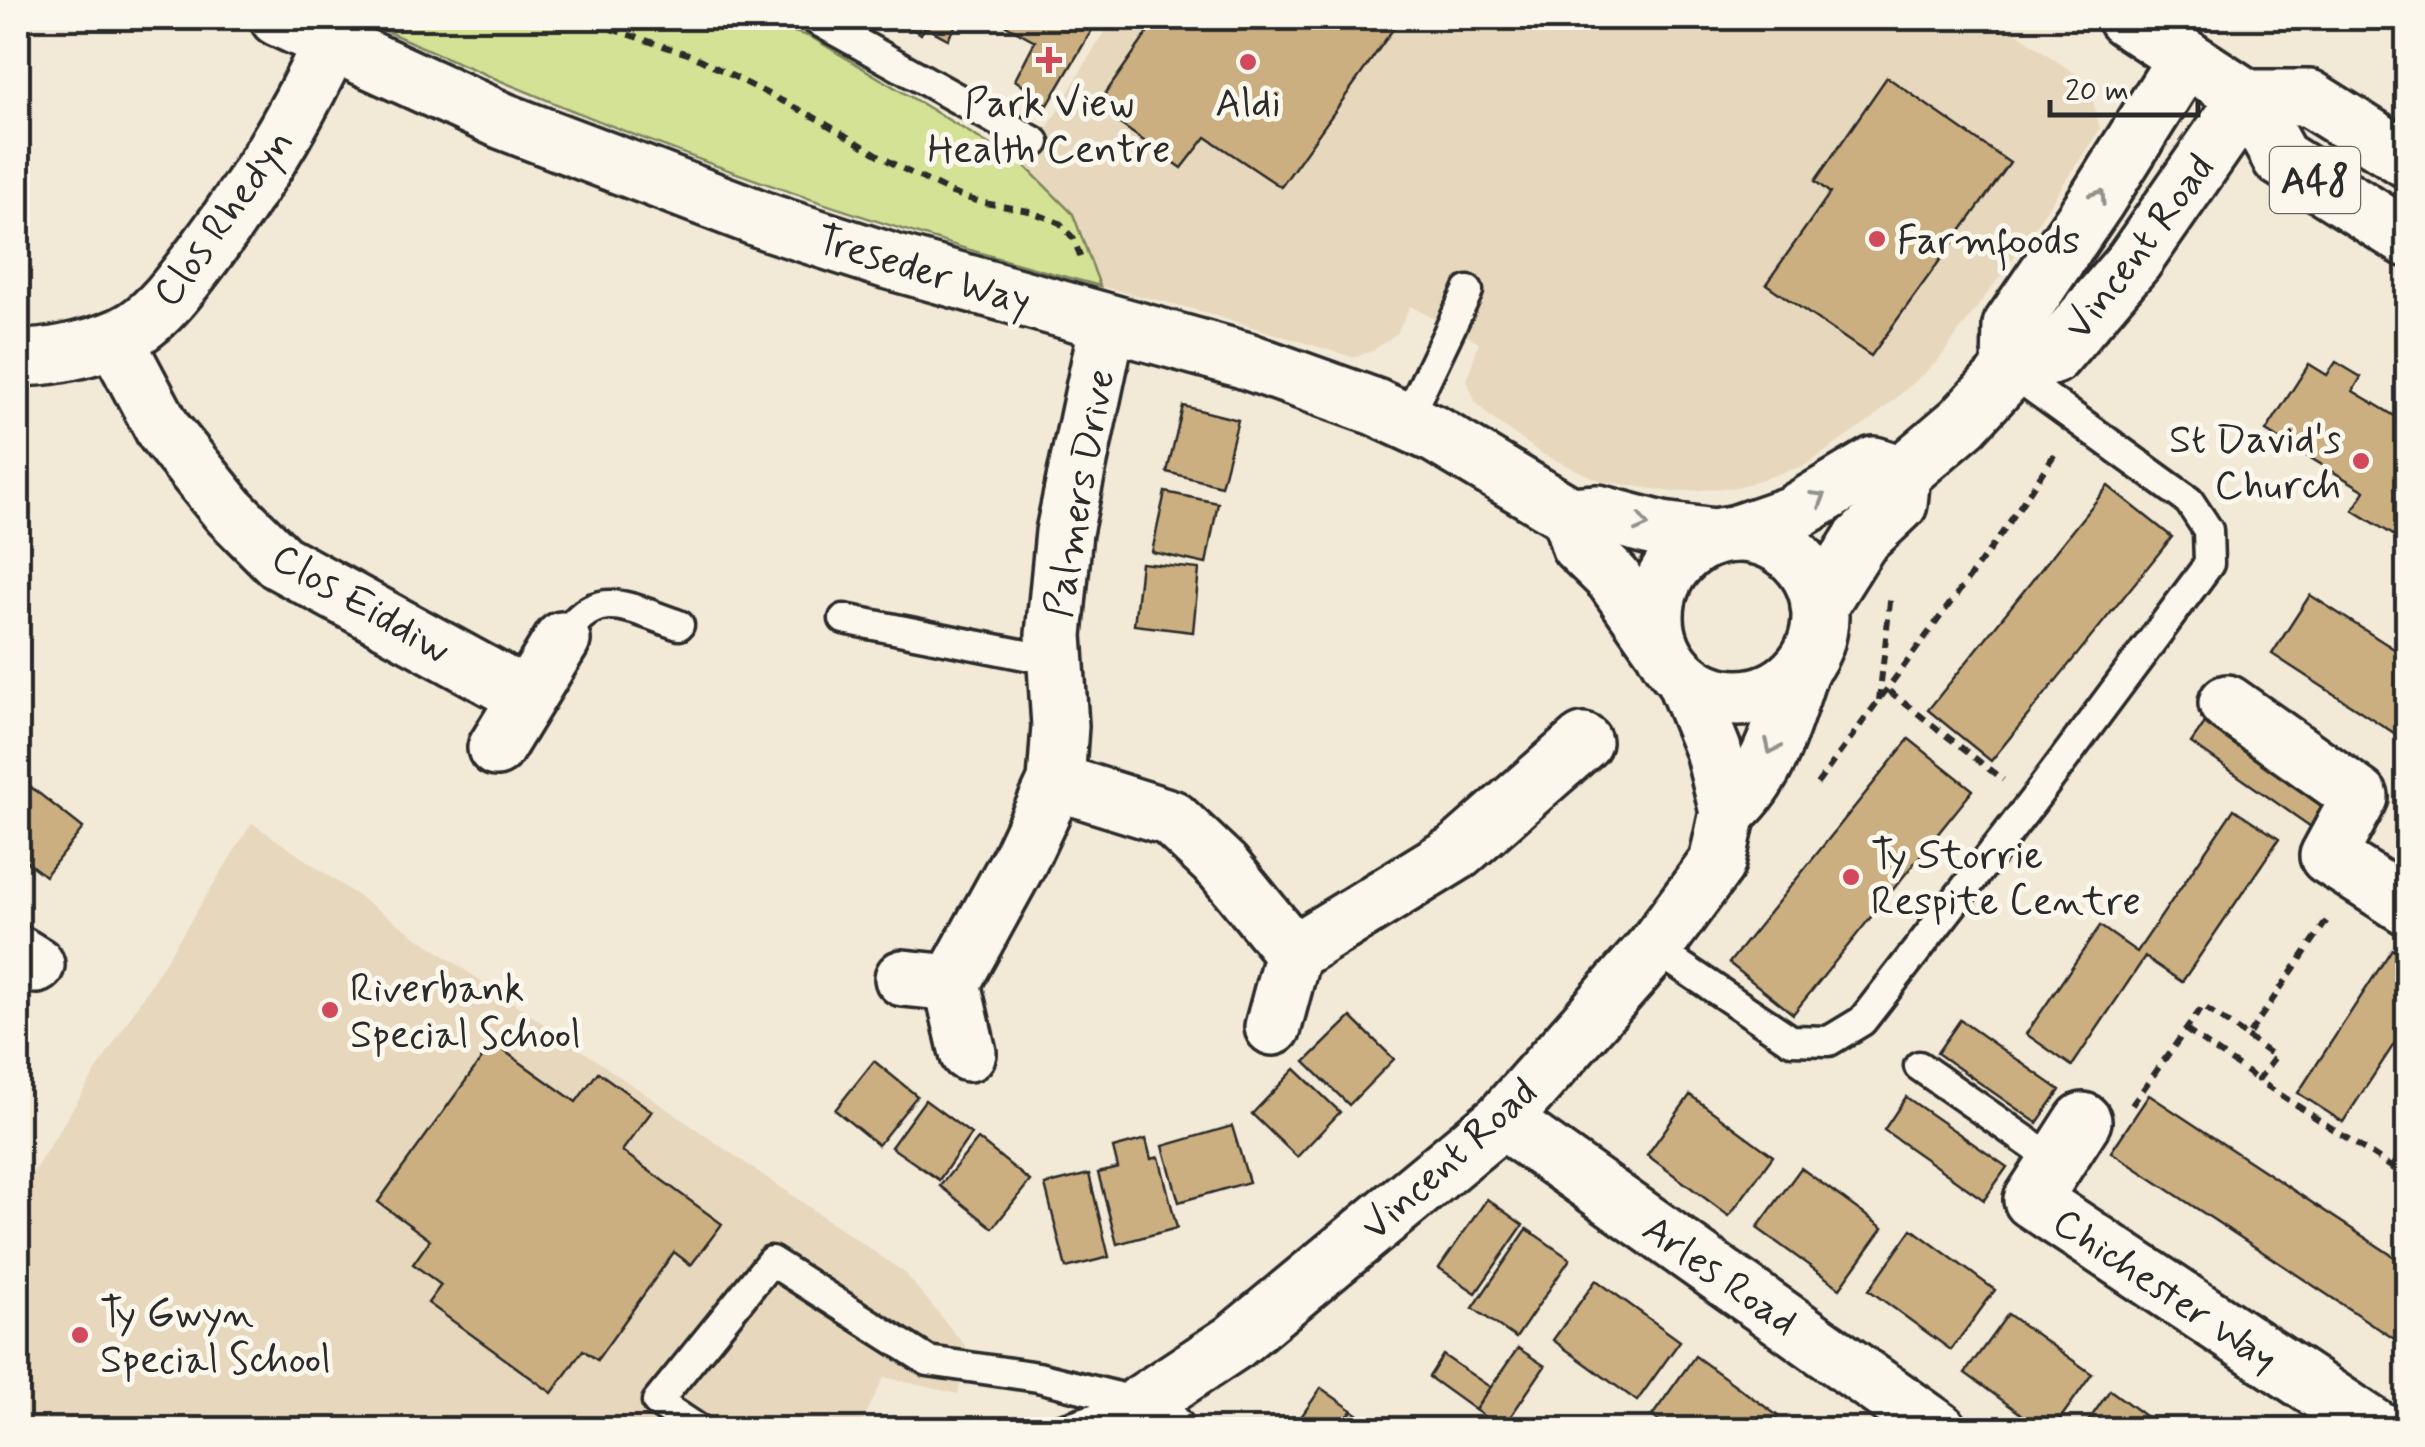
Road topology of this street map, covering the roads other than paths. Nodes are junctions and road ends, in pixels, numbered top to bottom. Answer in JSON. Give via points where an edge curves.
{"nodes":[{"id":1,"x":278,"y":18,"type":"edge"},
{"id":2,"x":813,"y":18,"type":"edge"},
{"id":3,"x":2125,"y":18,"type":"edge"},
{"id":4,"x":330,"y":44,"type":"junction"},
{"id":5,"x":2186,"y":58,"type":"junction"},
{"id":6,"x":2248,"y":98,"type":"junction"},
{"id":7,"x":1036,"y":142,"type":"dead end"},
{"id":8,"x":2408,"y":160,"type":"edge"},
{"id":9,"x":2408,"y":239,"type":"edge"},
{"id":10,"x":1468,"y":291,"type":"dead end"},
{"id":11,"x":1096,"y":320,"type":"junction"},
{"id":12,"x":115,"y":339,"type":"junction"},
{"id":13,"x":18,"y":357,"type":"edge"},
{"id":14,"x":2010,"y":372,"type":"junction"},
{"id":15,"x":1406,"y":421,"type":"junction"},
{"id":16,"x":1902,"y":474,"type":"junction"},
{"id":17,"x":1570,"y":515,"type":"junction"},
{"id":18,"x":1724,"y":536,"type":"junction"},
{"id":19,"x":1819,"y":606,"type":"junction"},
{"id":20,"x":844,"y":619,"type":"dead end"},
{"id":21,"x":679,"y":625,"type":"dead end"},
{"id":22,"x":562,"y":640,"type":"joint"},
{"id":23,"x":1056,"y":661,"type":"junction"},
{"id":24,"x":1672,"y":662,"type":"junction"},
{"id":25,"x":1800,"y":672,"type":"junction"},
{"id":26,"x":527,"y":696,"type":"junction"},
{"id":27,"x":2228,"y":704,"type":"dead end"},
{"id":28,"x":1583,"y":742,"type":"dead end"},
{"id":29,"x":496,"y":748,"type":"dead end"},
{"id":30,"x":1056,"y":782,"type":"junction"},
{"id":31,"x":1728,"y":812,"type":"junction"},
{"id":32,"x":2408,"y":906,"type":"edge"},
{"id":33,"x":1654,"y":948,"type":"junction"},
{"id":34,"x":1293,"y":952,"type":"junction"},
{"id":35,"x":1273,"y":1027,"type":"dead end"},
{"id":36,"x":968,"y":1053,"type":"dead end"},
{"id":37,"x":1918,"y":1066,"type":"dead end"},
{"id":38,"x":1502,"y":1120,"type":"junction"},
{"id":39,"x":2069,"y":1141,"type":"joint"},
{"id":40,"x":1145,"y":1421,"type":"edge"},
{"id":41,"x":699,"y":1430,"type":"edge"},
{"id":42,"x":1059,"y":1430,"type":"edge"},
{"id":43,"x":1939,"y":1430,"type":"edge"},
{"id":44,"x":2378,"y":1430,"type":"edge"}],
"edges":[{"from":1,"to":4,"type":"main road","name":"Treseder Way"},
{"from":2,"to":7,"type":"lane"},
{"from":3,"to":5,"type":"main road","number":"A48"},
{"from":4,"to":11,"type":"main road","name":"Treseder Way","via":[[555,143],[771,222]]},
{"from":4,"to":12,"type":"main road","name":"Clos Rhedyn","via":[[279,146],[222,230],[157,312]]},
{"from":5,"to":6,"type":"main road","number":"A48"},
{"from":14,"to":5,"type":"main road","name":"Vincent Road","one_way":true,"via":[[2011,326]]},
{"from":6,"to":8,"type":"main road","number":"A48","via":[[2310,98]]},
{"from":6,"to":9,"type":"main road","number":"A48","via":[[2280,158]]},
{"from":6,"to":14,"type":"main road","name":"Vincent Road","via":[[2134,261],[2053,356]]},
{"from":10,"to":15,"type":"lane"},
{"from":11,"to":15,"type":"main road","name":"Treseder Way","via":[[1244,360]]},
{"from":11,"to":23,"type":"main road","name":"Palmers Drive","via":[[1064,532]]},
{"from":12,"to":13,"type":"main road","name":"Clos Rhedyn","via":[[36,359]]},
{"from":12,"to":26,"type":"main road","name":"Clos Eiddiw","via":[[164,431],[280,562]]},
{"from":14,"to":16,"type":"main road","name":"Vincent Road"},
{"from":14,"to":33,"type":"lane","via":[[2189,500],[2208,530],[2210,564],[1862,1021],[1829,1041],[1791,1040]]},
{"from":15,"to":17,"type":"main road","name":"Treseder Way"},
{"from":18,"to":16,"type":"main road","name":"Vincent Road","one_way":true,"via":[[1792,514],[1874,465]]},
{"from":16,"to":19,"type":"main road","name":"Vincent Road","via":[[1899,504],[1860,542]]},
{"from":17,"to":18,"type":"main road","name":"Treseder Way","one_way":true,"via":[[1598,513],[1662,530]]},
{"from":17,"to":24,"type":"main road","via":[[1579,545],[1613,578]]},
{"from":18,"to":19,"type":"main road","via":[[1767,540],[1796,558]]},
{"from":18,"to":24,"type":"main road","name":"Vincent Road","via":[[1690,549],[1660,592],[1656,618]]},
{"from":19,"to":25,"type":"main road","name":"Vincent Road","via":[[1818,638]]},
{"from":20,"to":23,"type":"lane"},
{"from":21,"to":22,"type":"lane","via":[[625,607],[592,607]]},
{"from":22,"to":26,"type":"main road"},
{"from":23,"to":30,"type":"main road","name":"Palmers Drive"},
{"from":24,"to":25,"type":"main road","via":[[1706,692],[1731,699],[1780,688]]},
{"from":24,"to":31,"type":"main road","name":"Vincent Road","via":[[1713,750]]},
{"from":25,"to":31,"type":"main road","name":"Vincent Road","one_way":true,"via":[[1777,740],[1748,796]]},
{"from":26,"to":29,"type":"main road"},
{"from":27,"to":32,"type":"main road","via":[[2360,796],[2328,856]]},
{"from":28,"to":34,"type":"main road","via":[[1460,851]]},
{"from":30,"to":34,"type":"main road","via":[[1172,818],[1223,867]]},
{"from":30,"to":36,"type":"main road","name":"Palmers Drive","via":[[1019,861],[927,981]]},
{"from":31,"to":33,"type":"main road","name":"Vincent Road","via":[[1717,863]]},
{"from":33,"to":38,"type":"main road","name":"Vincent Road"},
{"from":34,"to":35,"type":"main road"},
{"from":37,"to":39,"type":"lane"},
{"from":38,"to":40,"type":"main road","name":"Vincent Road"},
{"from":38,"to":43,"type":"main road","name":"Arles Road"},
{"from":39,"to":44,"type":"main road","name":"Chichester Way","via":[[2032,1200]]},
{"from":40,"to":41,"type":"lane","via":[[1038,1377],[928,1361],[771,1261],[656,1402]]},
{"from":40,"to":42,"type":"lane"}]}
